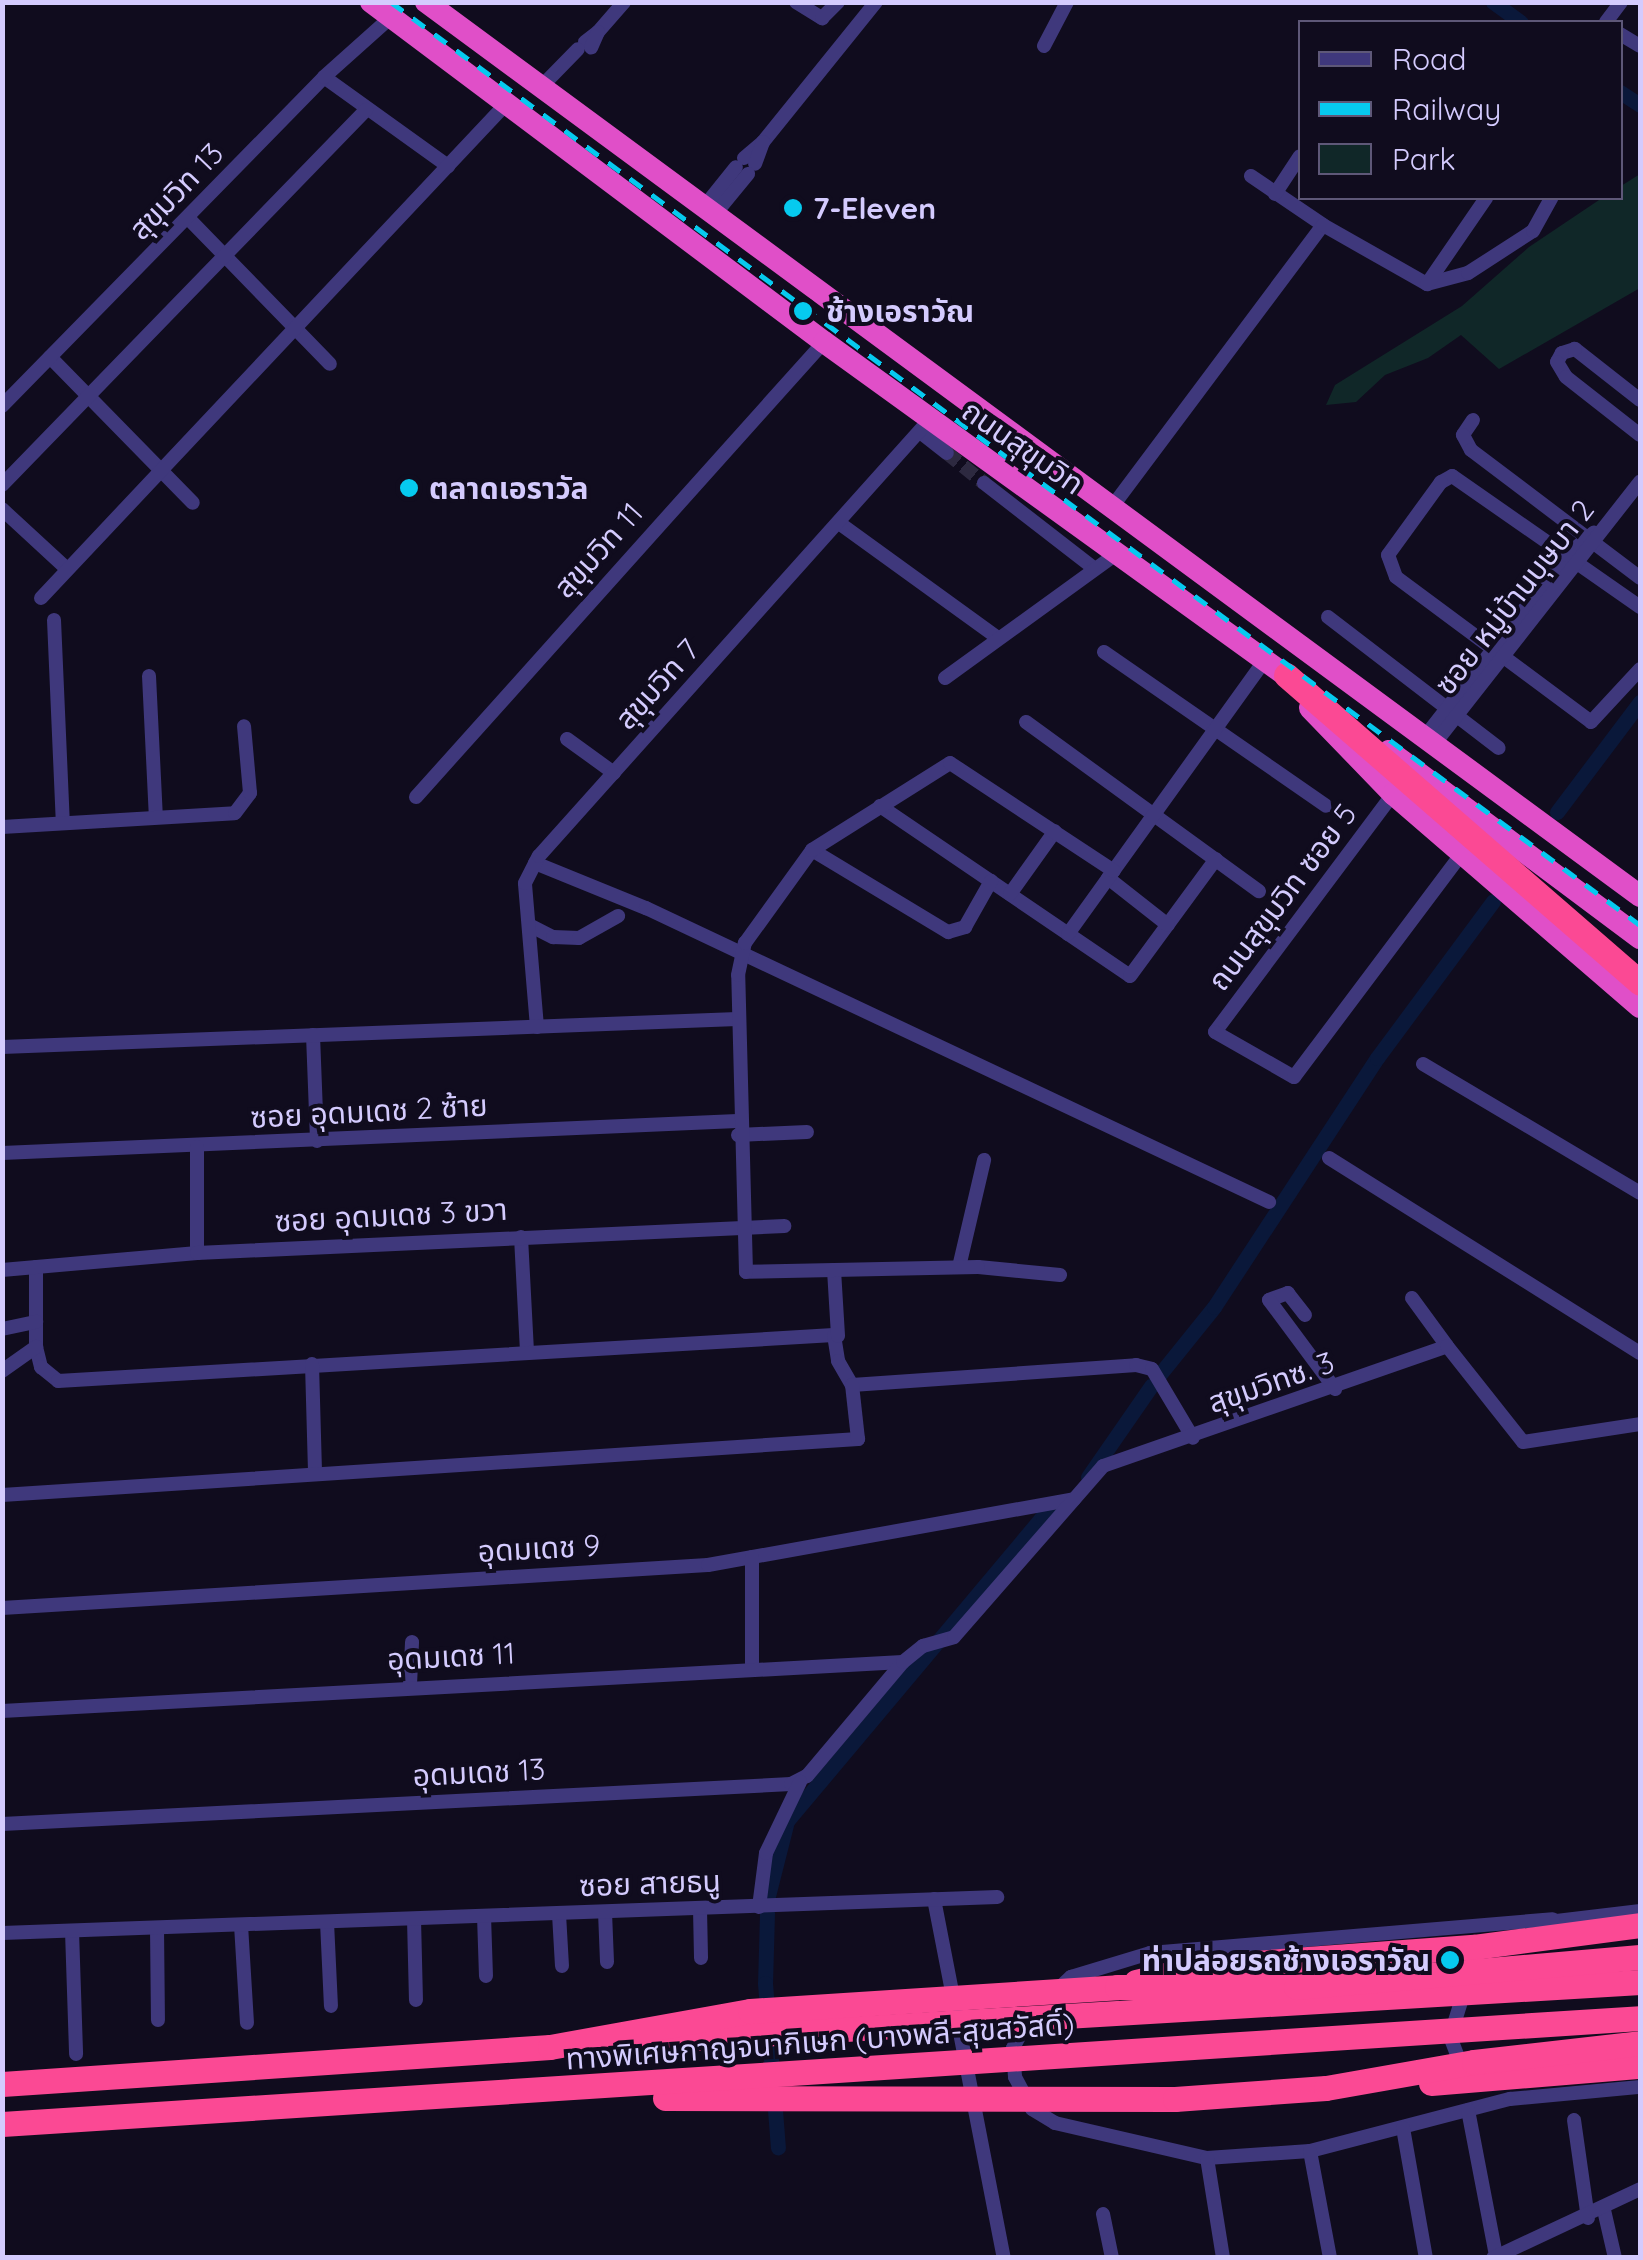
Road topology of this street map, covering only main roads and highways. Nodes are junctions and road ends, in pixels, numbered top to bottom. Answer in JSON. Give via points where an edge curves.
{"nodes":[{"id":1,"x":372,"y":2,"type":"edge"},
{"id":2,"x":426,"y":2,"type":"edge"},
{"id":3,"x":1237,"y":598,"type":"junction"},
{"id":4,"x":1218,"y":625,"type":"junction"},
{"id":5,"x":1273,"y":666,"type":"junction"},
{"id":6,"x":1640,"y":896,"type":"edge"},
{"id":7,"x":1640,"y":938,"type":"edge"},
{"id":8,"x":1636,"y":979,"type":"edge"},
{"id":9,"x":1640,"y":1008,"type":"edge"},
{"id":10,"x":1640,"y":1925,"type":"edge"},
{"id":11,"x":1640,"y":1957,"type":"edge"},
{"id":12,"x":1640,"y":1982,"type":"edge"},
{"id":13,"x":1117,"y":1987,"type":"junction"},
{"id":14,"x":1640,"y":2018,"type":"edge"},
{"id":15,"x":1640,"y":2043,"type":"edge"},
{"id":16,"x":550,"y":2047,"type":"junction"},
{"id":17,"x":1640,"y":2066,"type":"edge"},
{"id":18,"x":2,"y":2084,"type":"edge"},
{"id":19,"x":1326,"y":2088,"type":"junction"},
{"id":20,"x":555,"y":2091,"type":"junction"},
{"id":21,"x":2,"y":2124,"type":"edge"}],
"edges":[{"from":1,"to":4,"type":"highway","name":"ถนนสุขุมวิท","via":[[925,425]]},
{"from":2,"to":3,"type":"highway","name":"ถนนสุขุมวิท"},
{"from":3,"to":4,"type":"highway"},
{"from":3,"to":6,"type":"highway","name":"ถนนสุขุมวิท"},
{"from":4,"to":5,"type":"highway","name":"ถนนสุขุมวิท"},
{"from":5,"to":7,"type":"highway","name":"ถนนสุขุมวิท"},
{"from":5,"to":8,"type":"highway"},
{"from":5,"to":9,"type":"highway","via":[[1393,794]]},
{"from":10,"to":13,"type":"highway","bridge":true,"via":[[1474,1947],[1199,1967]]},
{"from":11,"to":13,"type":"highway","bridge":true,"via":[[1296,1987]]},
{"from":12,"to":16,"type":"highway","name":"ทางพิเศษกาญจนาภิเษก (บางพลี-สุขสวัสดิ์)","bridge":true},
{"from":13,"to":16,"type":"highway","bridge":true,"via":[[709,2014]]},
{"from":14,"to":20,"type":"highway","name":"ทางพิเศษกาญจนาภิเษก (บางพลี-สุขสวัสดิ์)","bridge":true},
{"from":15,"to":19,"type":"highway","bridge":true,"via":[[1456,2064]]},
{"from":16,"to":18,"type":"highway","name":"ทางพิเศษกาญจนาภิเษก (บางพลี-สุขสวัสดิ์)"},
{"from":17,"to":19,"type":"highway","bridge":true},
{"from":19,"to":20,"type":"highway","bridge":true,"via":[[1175,2098],[767,2102]]},
{"from":20,"to":21,"type":"highway","name":"ทางพิเศษกาญจนาภิเษก (บางพลี-สุขสวัสดิ์)","bridge":true}]}
